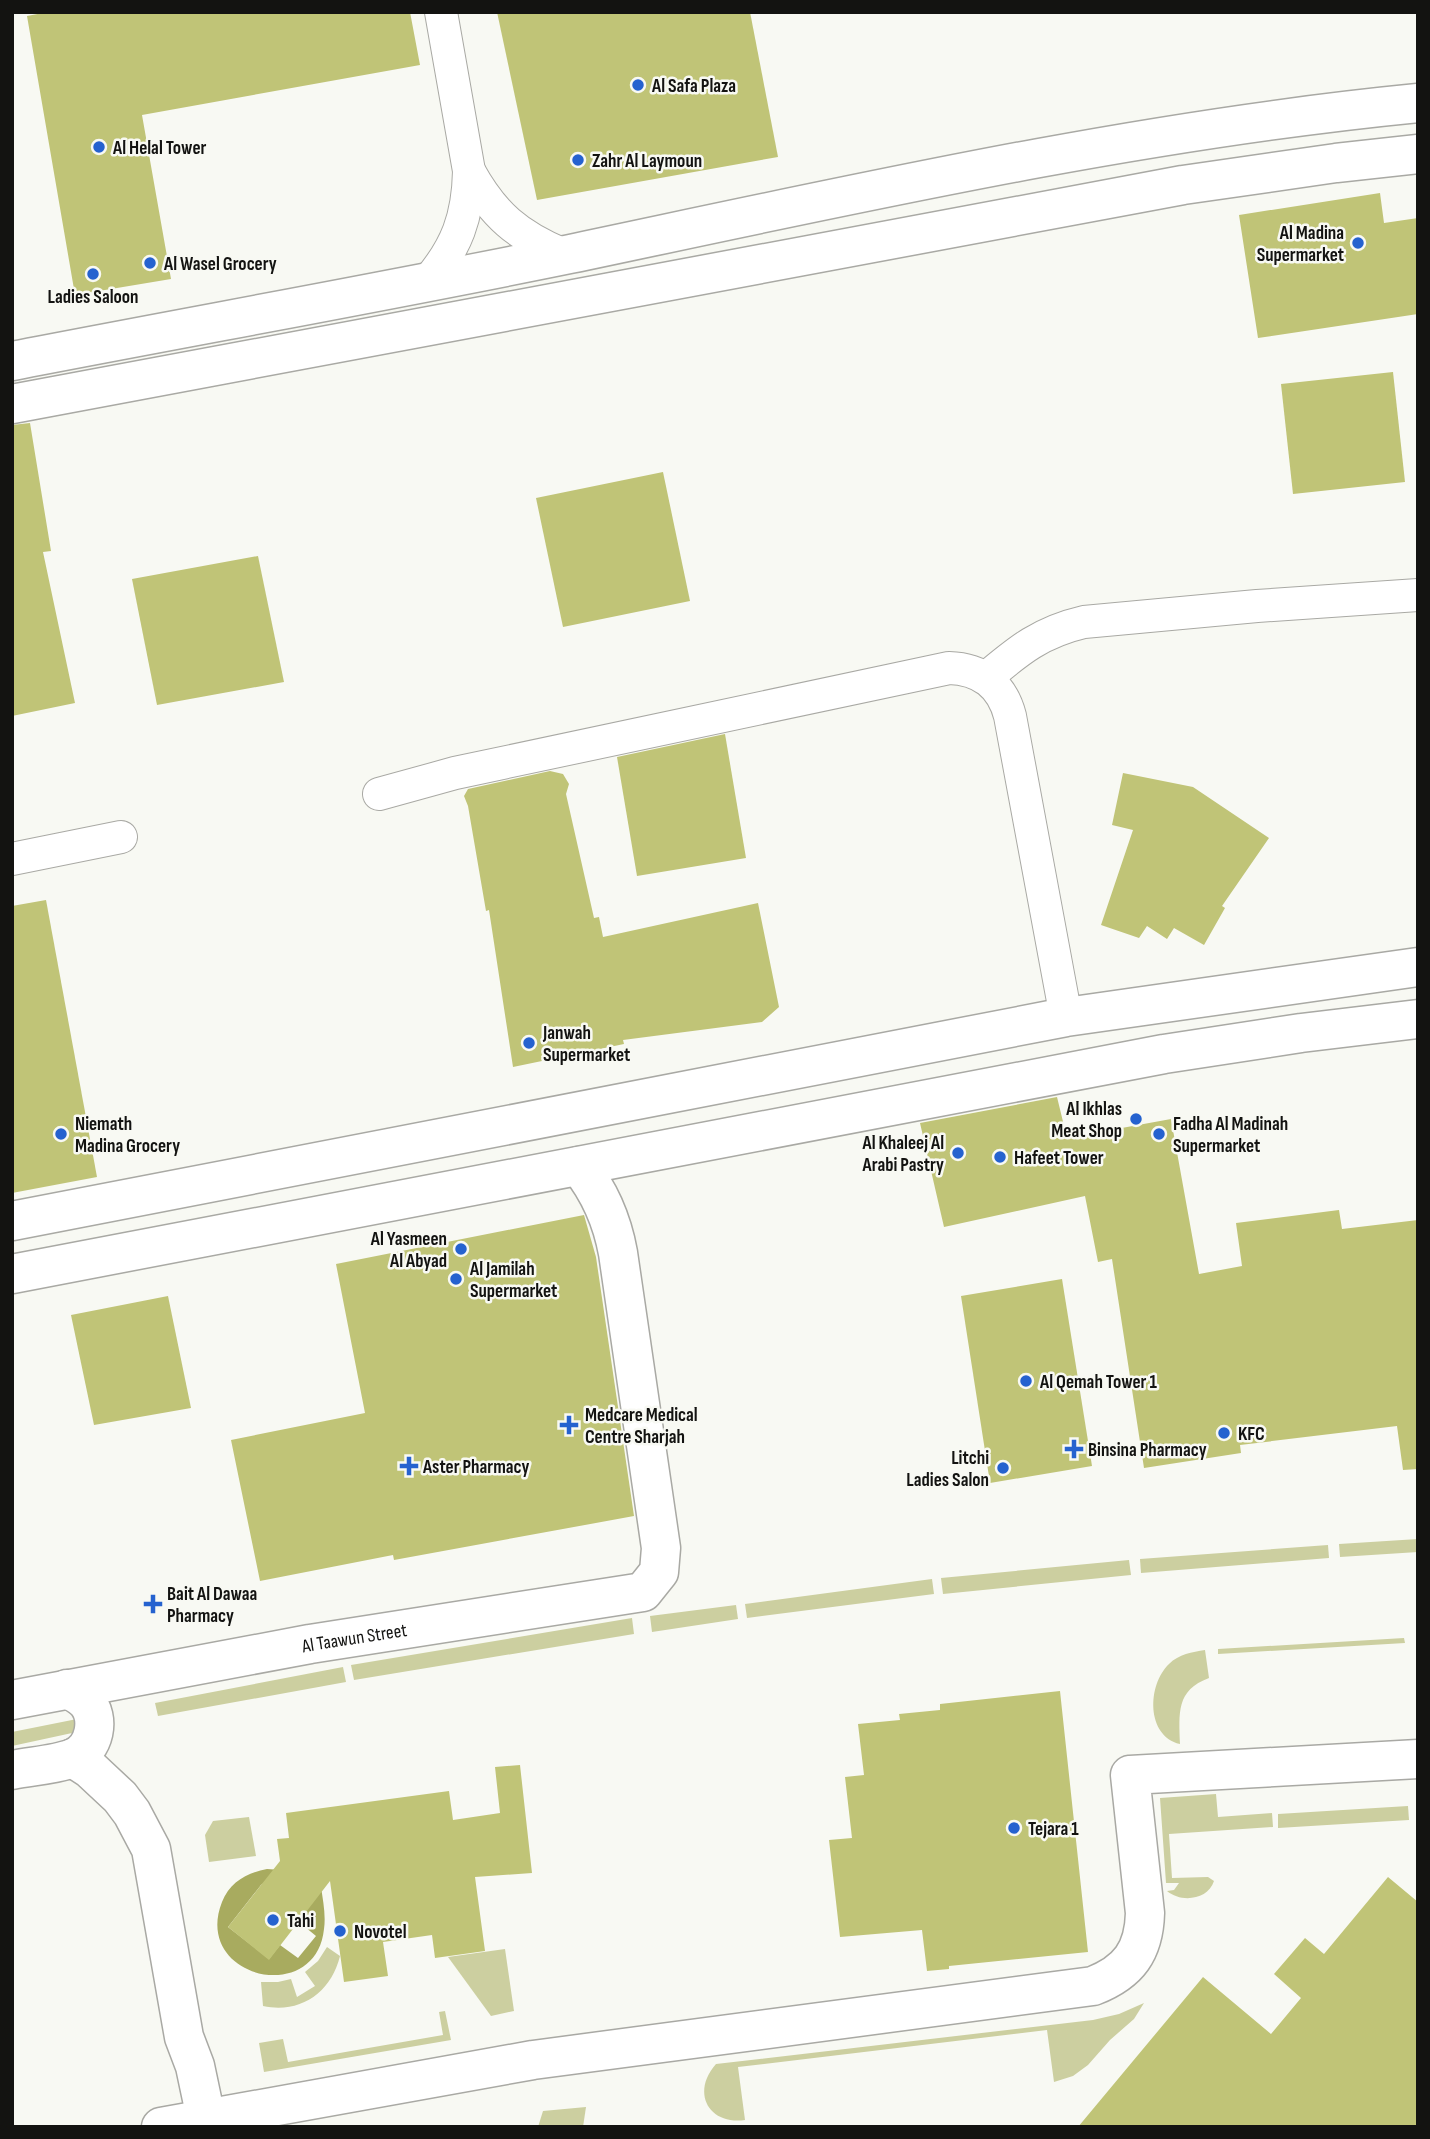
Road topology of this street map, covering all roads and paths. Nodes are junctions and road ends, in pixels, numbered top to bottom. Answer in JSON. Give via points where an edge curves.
{"nodes":[{"id":1,"x":441,"y":12,"type":"edge"},
{"id":2,"x":1418,"y":103,"type":"edge"},
{"id":3,"x":1418,"y":154,"type":"edge"},
{"id":4,"x":469,"y":171,"type":"junction"},
{"id":5,"x":564,"y":255,"type":"junction"},
{"id":6,"x":427,"y":282,"type":"junction"},
{"id":7,"x":12,"y":361,"type":"edge"},
{"id":8,"x":12,"y":404,"type":"edge"},
{"id":9,"x":1418,"y":595,"type":"edge"},
{"id":10,"x":986,"y":678,"type":"junction"},
{"id":11,"x":379,"y":794,"type":"dead end"},
{"id":12,"x":121,"y":837,"type":"dead end"},
{"id":13,"x":12,"y":859,"type":"edge"},
{"id":14,"x":1418,"y":967,"type":"edge"},
{"id":15,"x":1066,"y":1017,"type":"junction"},
{"id":16,"x":1418,"y":1019,"type":"edge"},
{"id":17,"x":579,"y":1166,"type":"junction"},
{"id":18,"x":12,"y":1221,"type":"edge"},
{"id":19,"x":12,"y":1275,"type":"edge"},
{"id":20,"x":67,"y":1689,"type":"junction"},
{"id":21,"x":12,"y":1700,"type":"edge"},
{"id":22,"x":73,"y":1758,"type":"junction"},
{"id":23,"x":1418,"y":1759,"type":"edge"},
{"id":24,"x":12,"y":1770,"type":"edge"},
{"id":25,"x":178,"y":2124,"type":"edge"}],
"edges":[{"from":1,"to":4,"type":"street"},
{"from":2,"to":5,"type":"street","via":[[1225,127],[954,173]]},
{"from":3,"to":8,"type":"street","via":[[1184,185]]},
{"from":4,"to":5,"type":"street","via":[[499,216],[518,232]]},
{"from":4,"to":6,"type":"street","via":[[463,221],[454,244]]},
{"from":5,"to":6,"type":"street"},
{"from":6,"to":7,"type":"street"},
{"from":9,"to":10,"type":"street","via":[[1084,622],[1039,637]]},
{"from":10,"to":11,"type":"street","via":[[962,668],[948,668]]},
{"from":10,"to":15,"type":"street","via":[[998,688],[1010,716]]},
{"from":12,"to":13,"type":"street"},
{"from":14,"to":15,"type":"street"},
{"from":15,"to":18,"type":"street"},
{"from":16,"to":17,"type":"street","via":[[1164,1054]]},
{"from":17,"to":19,"type":"street"},
{"from":17,"to":20,"type":"street","name":"Al Taawun Street","via":[[609,1215],[620,1266],[661,1548],[659,1572],[643,1592],[310,1644]]},
{"from":20,"to":21,"type":"street","name":"Al Taawun Street"},
{"from":20,"to":22,"type":"street","via":[[85,1700],[94,1721],[90,1743]]},
{"from":22,"to":24,"type":"street"},
{"from":22,"to":25,"type":"street","via":[[120,1797],[151,1849],[184,2037]]},
{"from":23,"to":25,"type":"street","via":[[1130,1775],[1145,1927],[1128,1964],[1093,1986],[533,2060]]}]}
